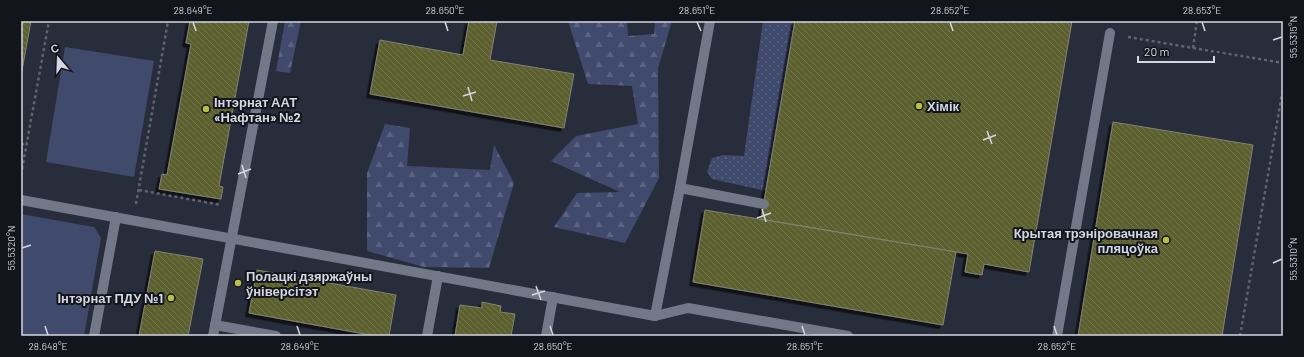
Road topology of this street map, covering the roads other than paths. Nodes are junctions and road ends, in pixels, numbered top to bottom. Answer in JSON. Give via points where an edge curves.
{"nodes":[{"id":1,"x":273,"y":21,"type":"edge"},
{"id":2,"x":710,"y":21,"type":"edge"},
{"id":3,"x":1110,"y":34,"type":"road end"},
{"id":4,"x":680,"y":188,"type":"junction"},
{"id":5,"x":21,"y":200,"type":"edge"},
{"id":6,"x":764,"y":204,"type":"dead end"},
{"id":7,"x":116,"y":217,"type":"junction"},
{"id":8,"x":231,"y":238,"type":"junction"},
{"id":9,"x":438,"y":276,"type":"junction"},
{"id":10,"x":553,"y":297,"type":"junction"},
{"id":11,"x":655,"y":316,"type":"junction"},
{"id":12,"x":215,"y":324,"type":"junction"},
{"id":13,"x":94,"y":336,"type":"edge"},
{"id":14,"x":213,"y":336,"type":"edge"},
{"id":15,"x":276,"y":336,"type":"edge"},
{"id":16,"x":427,"y":336,"type":"edge"},
{"id":17,"x":546,"y":336,"type":"edge"},
{"id":18,"x":848,"y":336,"type":"edge"},
{"id":19,"x":1057,"y":336,"type":"edge"}],
"edges":[{"from":1,"to":8,"type":"lane"},
{"from":2,"to":4,"type":"lane"},
{"from":3,"to":19,"type":"lane"},
{"from":4,"to":6,"type":"lane"},
{"from":4,"to":11,"type":"lane"},
{"from":5,"to":7,"type":"lane"},
{"from":7,"to":8,"type":"lane"},
{"from":7,"to":13,"type":"lane"},
{"from":8,"to":9,"type":"lane"},
{"from":8,"to":12,"type":"lane"},
{"from":9,"to":10,"type":"lane"},
{"from":9,"to":16,"type":"lane"},
{"from":10,"to":11,"type":"lane"},
{"from":10,"to":17,"type":"lane"},
{"from":11,"to":18,"type":"lane","via":[[688,308]]},
{"from":12,"to":14,"type":"lane"},
{"from":12,"to":15,"type":"lane"}]}
